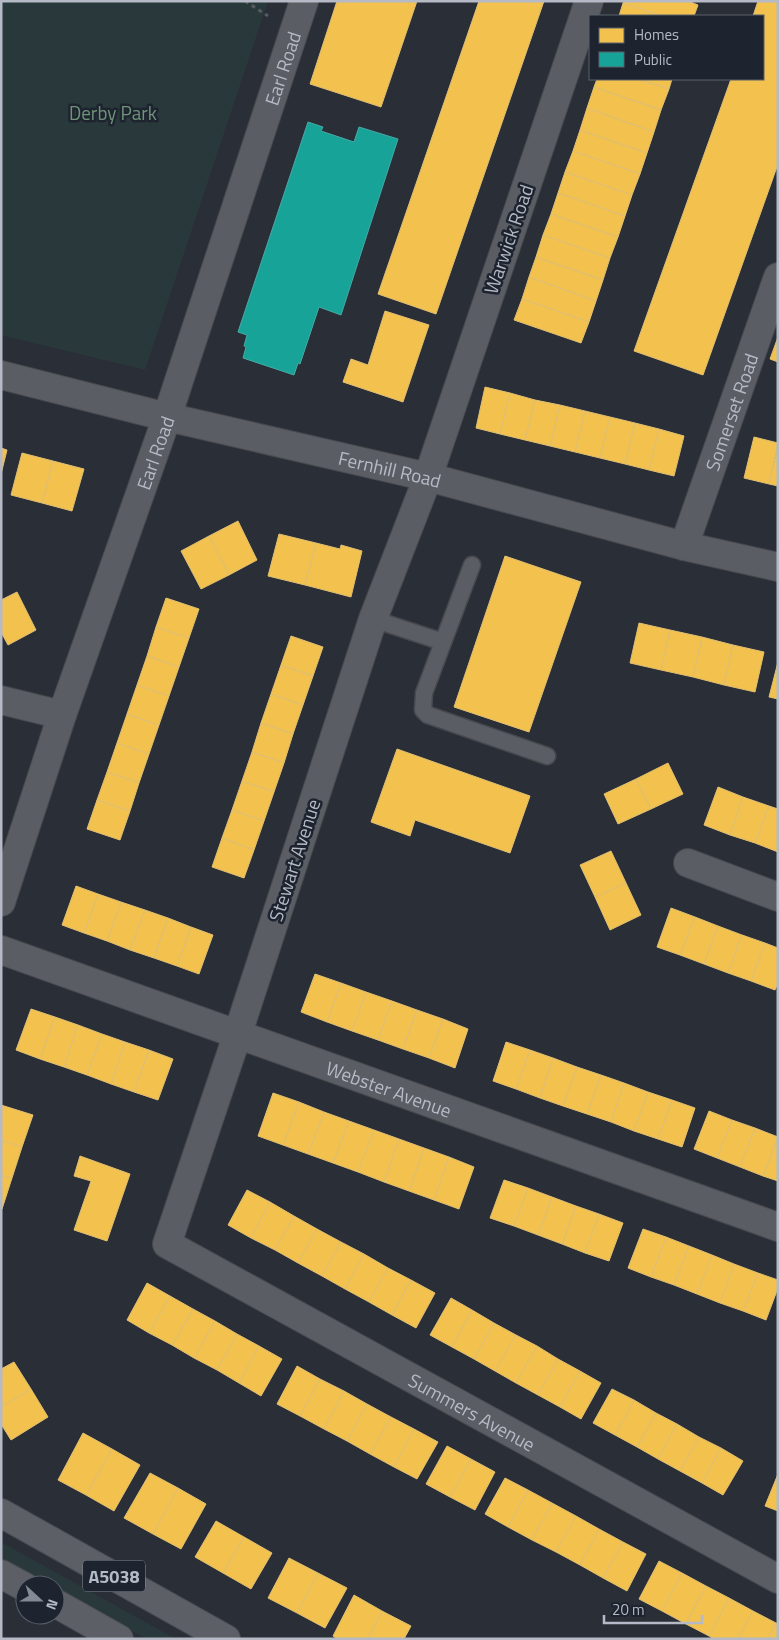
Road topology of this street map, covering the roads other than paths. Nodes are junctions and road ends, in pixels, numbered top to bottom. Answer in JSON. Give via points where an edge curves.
{"nodes":[{"id":1,"x":304,"y":1,"type":"edge"},
{"id":2,"x":589,"y":1,"type":"edge"},
{"id":3,"x":778,"y":277,"type":"edge"},
{"id":4,"x":1,"y":375,"type":"edge"},
{"id":5,"x":167,"y":417,"type":"junction"},
{"id":6,"x":428,"y":477,"type":"junction"},
{"id":7,"x":684,"y":546,"type":"junction"},
{"id":8,"x":472,"y":565,"type":"dead end"},
{"id":9,"x":778,"y":566,"type":"edge"},
{"id":10,"x":373,"y":619,"type":"junction"},
{"id":11,"x":443,"y":642,"type":"junction"},
{"id":12,"x":1,"y":700,"type":"edge"},
{"id":13,"x":62,"y":715,"type":"junction"},
{"id":14,"x":547,"y":756,"type":"dead end"},
{"id":15,"x":688,"y":863,"type":"dead end"},
{"id":16,"x":778,"y":897,"type":"edge"},
{"id":17,"x":1,"y":902,"type":"edge"},
{"id":18,"x":1,"y":950,"type":"edge"},
{"id":19,"x":238,"y":1033,"type":"junction"},
{"id":20,"x":778,"y":1226,"type":"edge"},
{"id":21,"x":166,"y":1244,"type":"joint"},
{"id":22,"x":1,"y":1513,"type":"edge"},
{"id":23,"x":1,"y":1574,"type":"edge"},
{"id":24,"x":778,"y":1579,"type":"edge"},
{"id":25,"x":15,"y":1582,"type":"edge"},
{"id":26,"x":65,"y":1609,"type":"edge"},
{"id":27,"x":119,"y":1639,"type":"edge"},
{"id":28,"x":226,"y":1639,"type":"edge"}],
"edges":[{"from":1,"to":5,"type":"street","name":"Earl Road"},
{"from":2,"to":6,"type":"street","name":"Warwick Road"},
{"from":3,"to":7,"type":"street","name":"Somerset Road"},
{"from":4,"to":5,"type":"street","name":"Fernhill Road"},
{"from":5,"to":6,"type":"street","name":"Fernhill Road"},
{"from":5,"to":13,"type":"street","name":"Earl Road"},
{"from":6,"to":7,"type":"street","name":"Fernhill Road"},
{"from":6,"to":10,"type":"street","name":"Stewart Avenue"},
{"from":7,"to":9,"type":"street","name":"Fernhill Road"},
{"from":8,"to":11,"type":"lane"},
{"from":10,"to":11,"type":"lane"},
{"from":10,"to":19,"type":"street","name":"Stewart Avenue"},
{"from":11,"to":14,"type":"lane","via":[[424,693],[423,710],[428,716]]},
{"from":12,"to":13,"type":"street"},
{"from":13,"to":17,"type":"street","name":"Earl Road"},
{"from":15,"to":16,"type":"street"},
{"from":18,"to":19,"type":"street","name":"Webster Avenue"},
{"from":19,"to":20,"type":"street","name":"Webster Avenue"},
{"from":19,"to":21,"type":"street","name":"Stewart Avenue"},
{"from":21,"to":24,"type":"street","name":"Summers Avenue"},
{"from":22,"to":28,"type":"main road","number":"A5038"},
{"from":23,"to":25,"type":"main road"},
{"from":26,"to":27,"type":"main road","number":"A5038"}]}
